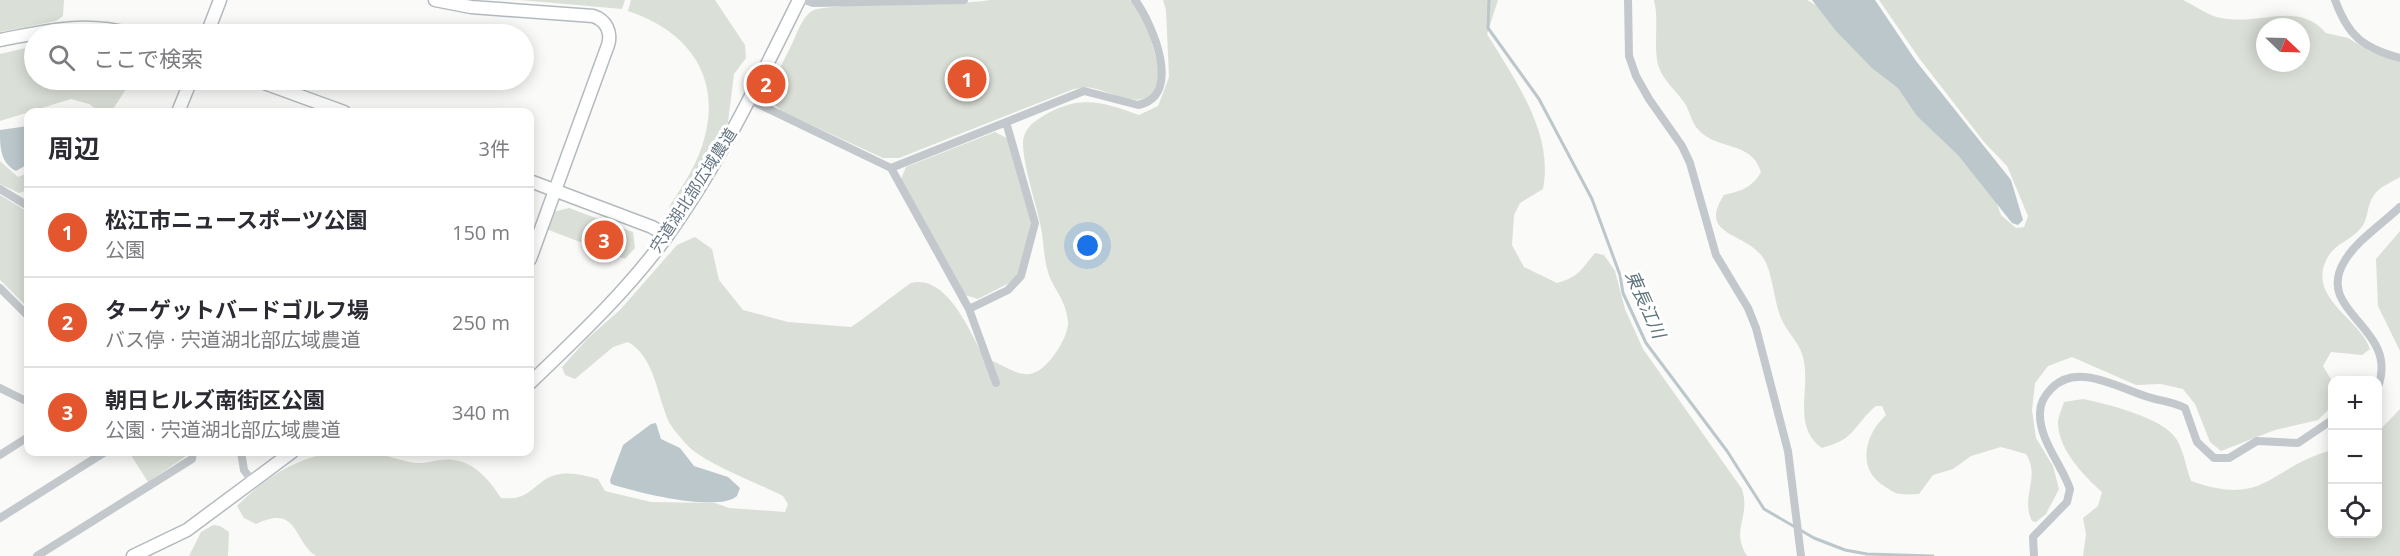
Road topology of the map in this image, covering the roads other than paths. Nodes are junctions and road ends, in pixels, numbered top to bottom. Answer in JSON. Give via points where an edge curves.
{"nodes":[{"id":1,"x":220,"y":0,"type":"edge"},
{"id":2,"x":435,"y":0,"type":"edge"},
{"id":3,"x":799,"y":0,"type":"edge"},
{"id":4,"x":806,"y":0,"type":"edge"},
{"id":5,"x":964,"y":0,"type":"edge"},
{"id":6,"x":1135,"y":0,"type":"edge"},
{"id":7,"x":1628,"y":0,"type":"edge"},
{"id":8,"x":2335,"y":0,"type":"edge"},
{"id":9,"x":211,"y":24,"type":"edge"},
{"id":10,"x":24,"y":36,"type":"edge"},
{"id":11,"x":0,"y":40,"type":"edge"},
{"id":12,"x":2400,"y":58,"type":"edge"},
{"id":13,"x":187,"y":90,"type":"edge"},
{"id":14,"x":284,"y":90,"type":"edge"},
{"id":15,"x":750,"y":100,"type":"junction"},
{"id":16,"x":180,"y":108,"type":"edge"},
{"id":17,"x":333,"y":108,"type":"edge"},
{"id":18,"x":1006,"y":122,"type":"junction"},
{"id":19,"x":891,"y":168,"type":"junction"},
{"id":20,"x":534,"y":183,"type":"edge"},
{"id":21,"x":0,"y":189,"type":"edge"},
{"id":22,"x":555,"y":191,"type":"junction"},
{"id":23,"x":24,"y":204,"type":"edge"},
{"id":24,"x":2400,"y":207,"type":"edge"},
{"id":25,"x":667,"y":236,"type":"junction"},
{"id":26,"x":534,"y":248,"type":"edge"},
{"id":27,"x":0,"y":288,"type":"edge"},
{"id":28,"x":969,"y":309,"type":"junction"},
{"id":29,"x":24,"y":312,"type":"edge"},
{"id":30,"x":534,"y":378,"type":"edge"},
{"id":31,"x":2382,"y":380,"type":"edge"},
{"id":32,"x":996,"y":383,"type":"dead end"},
{"id":33,"x":0,"y":388,"type":"edge"},
{"id":34,"x":24,"y":400,"type":"edge"},
{"id":35,"x":2328,"y":423,"type":"edge"},
{"id":36,"x":24,"y":440,"type":"edge"},
{"id":37,"x":0,"y":455,"type":"edge"},
{"id":38,"x":99,"y":456,"type":"edge"},
{"id":39,"x":193,"y":456,"type":"edge"},
{"id":40,"x":242,"y":456,"type":"edge"},
{"id":41,"x":286,"y":456,"type":"edge"},
{"id":42,"x":252,"y":481,"type":"junction"},
{"id":43,"x":0,"y":518,"type":"edge"},
{"id":44,"x":37,"y":556,"type":"edge"},
{"id":45,"x":133,"y":556,"type":"edge"},
{"id":46,"x":1801,"y":556,"type":"edge"},
{"id":47,"x":2034,"y":556,"type":"edge"}],
"edges":[{"from":1,"to":9,"type":"street"},
{"from":2,"to":22,"type":"street","via":[[471,7],[593,16],[607,27],[608,45]]},
{"from":3,"to":15,"type":"street","name":"宍道湖北部広域農道"},
{"from":4,"to":5,"type":"street"},
{"from":6,"to":18,"type":"street","via":[[1145,13],[1163,68],[1154,97],[1138,105],[1084,90]]},
{"from":7,"to":46,"type":"street","via":[[1629,56],[1636,76],[1682,146],[1716,255],[1756,328],[1788,452]]},
{"from":8,"to":12,"type":"street","via":[[2346,28],[2370,46]]},
{"from":10,"to":11,"type":"street"},
{"from":13,"to":16,"type":"street"},
{"from":14,"to":17,"type":"street"},
{"from":15,"to":19,"type":"street"},
{"from":15,"to":25,"type":"street","name":"宍道湖北部広域農道"},
{"from":18,"to":19,"type":"street"},
{"from":18,"to":28,"type":"street","via":[[1035,223],[1021,276],[1008,290]]},
{"from":19,"to":28,"type":"street"},
{"from":20,"to":22,"type":"street"},
{"from":21,"to":23,"type":"street"},
{"from":22,"to":25,"type":"street"},
{"from":22,"to":26,"type":"street"},
{"from":24,"to":31,"type":"street","via":[[2353,250],[2339,277],[2349,306],[2379,333],[2387,361]]},
{"from":25,"to":30,"type":"street","name":"宍道湖北部広域農道","via":[[612,301]]},
{"from":27,"to":29,"type":"street"},
{"from":28,"to":32,"type":"street"},
{"from":33,"to":34,"type":"street"},
{"from":35,"to":47,"type":"street","via":[[2298,443],[2257,441],[2229,458],[2214,459],[2198,442],[2184,408],[2171,401],[2085,376],[2055,384],[2039,412],[2042,430],[2070,489],[2067,502],[2033,537]]},
{"from":36,"to":37,"type":"street"},
{"from":38,"to":43,"type":"street"},
{"from":39,"to":44,"type":"street"},
{"from":40,"to":42,"type":"street","via":[[244,470]]},
{"from":41,"to":42,"type":"street"},
{"from":42,"to":45,"type":"street","via":[[187,530]]}]}
